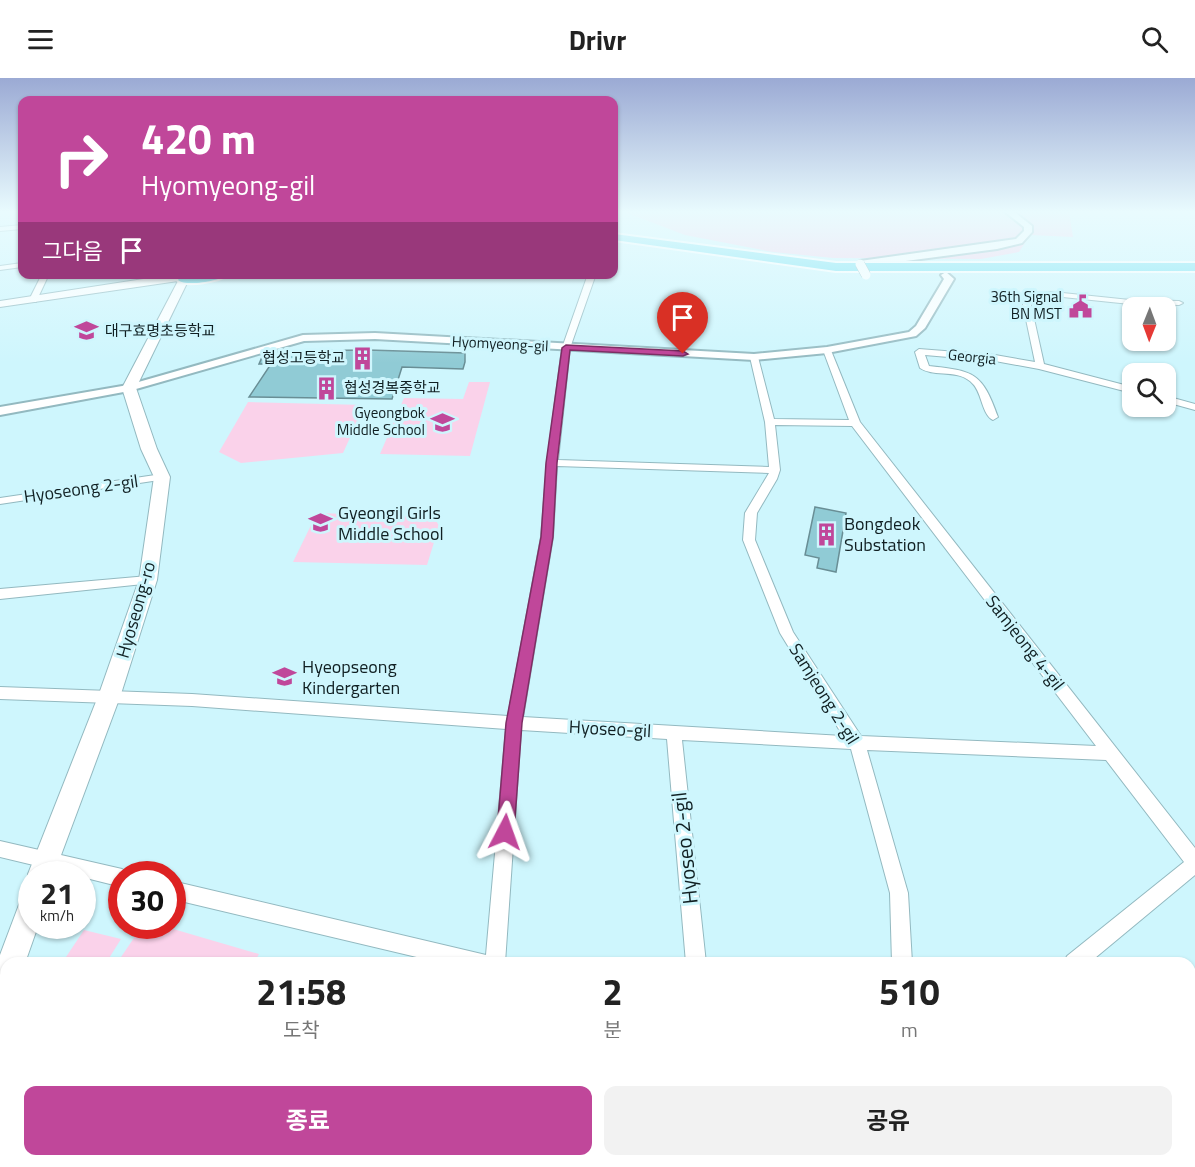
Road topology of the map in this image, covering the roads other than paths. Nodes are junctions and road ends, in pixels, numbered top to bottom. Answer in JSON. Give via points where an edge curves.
{"nodes":[{"id":1,"x":752,"y":262,"type":"edge"},
{"id":2,"x":778,"y":262,"type":"edge"},
{"id":3,"x":905,"y":262,"type":"edge"},
{"id":4,"x":18,"y":266,"type":"edge"},
{"id":5,"x":0,"y":268,"type":"edge"},
{"id":6,"x":863,"y":269,"type":"junction"},
{"id":7,"x":1195,"y":269,"type":"edge"},
{"id":8,"x":946,"y":275,"type":"joint"},
{"id":9,"x":44,"y":279,"type":"edge"},
{"id":10,"x":170,"y":279,"type":"edge"},
{"id":11,"x":178,"y":279,"type":"edge"},
{"id":12,"x":187,"y":279,"type":"edge"},
{"id":13,"x":590,"y":279,"type":"edge"},
{"id":14,"x":33,"y":300,"type":"junction"},
{"id":15,"x":1179,"y":303,"type":"dead end"},
{"id":16,"x":0,"y":306,"type":"edge"},
{"id":17,"x":566,"y":348,"type":"junction"},
{"id":18,"x":826,"y":350,"type":"junction"},
{"id":19,"x":754,"y":357,"type":"junction"},
{"id":20,"x":1040,"y":366,"type":"junction"},
{"id":21,"x":1122,"y":387,"type":"edge"},
{"id":22,"x":129,"y":388,"type":"junction"},
{"id":23,"x":1176,"y":402,"type":"edge"},
{"id":24,"x":1195,"y":407,"type":"edge"},
{"id":25,"x":0,"y":411,"type":"edge"},
{"id":26,"x":993,"y":417,"type":"dead end"},
{"id":27,"x":770,"y":422,"type":"junction"},
{"id":28,"x":855,"y":423,"type":"junction"},
{"id":29,"x":552,"y":463,"type":"junction"},
{"id":30,"x":775,"y":470,"type":"junction"},
{"id":31,"x":162,"y":477,"type":"junction"},
{"id":32,"x":0,"y":501,"type":"edge"},
{"id":33,"x":148,"y":580,"type":"junction"},
{"id":34,"x":0,"y":594,"type":"edge"},
{"id":35,"x":0,"y":693,"type":"edge"},
{"id":36,"x":110,"y":694,"type":"junction"},
{"id":37,"x":514,"y":723,"type":"junction"},
{"id":38,"x":674,"y":733,"type":"junction"},
{"id":39,"x":857,"y":744,"type":"junction"},
{"id":40,"x":1110,"y":753,"type":"junction"},
{"id":41,"x":0,"y":849,"type":"edge"},
{"id":42,"x":29,"y":861,"type":"edge"},
{"id":43,"x":46,"y":861,"type":"edge"},
{"id":44,"x":1195,"y":863,"type":"edge"},
{"id":45,"x":186,"y":893,"type":"edge"},
{"id":46,"x":19,"y":939,"type":"edge"},
{"id":47,"x":12,"y":957,"type":"edge"},
{"id":48,"x":457,"y":957,"type":"edge"},
{"id":49,"x":495,"y":957,"type":"edge"},
{"id":50,"x":695,"y":957,"type":"edge"},
{"id":51,"x":902,"y":957,"type":"edge"},
{"id":52,"x":1081,"y":957,"type":"edge"}],
"edges":[{"from":1,"to":6,"type":"highway","via":[[783,267]]},
{"from":2,"to":7,"type":"highway","via":[[821,268]]},
{"from":3,"to":6,"type":"street"},
{"from":4,"to":5,"type":"street"},
{"from":6,"to":8,"type":"highway"},
{"from":8,"to":18,"type":"street","name":"Hyomyeong-gil","via":[[949,279],[920,328],[912,334]]},
{"from":9,"to":14,"type":"street"},
{"from":10,"to":14,"type":"main road"},
{"from":11,"to":16,"type":"main road","via":[[142,289]]},
{"from":12,"to":22,"type":"main road"},
{"from":13,"to":17,"type":"street"},
{"from":14,"to":16,"type":"main road"},
{"from":15,"to":20,"type":"street","via":[[1032,295],[1028,305]]},
{"from":17,"to":19,"type":"street","name":"Hyomyeong-gil"},
{"from":17,"to":22,"type":"street","name":"Hyomyeong-gil","via":[[375,336],[303,338]]},
{"from":17,"to":29,"type":"street"},
{"from":18,"to":19,"type":"street","name":"Hyomyeong-gil"},
{"from":18,"to":28,"type":"street","name":"Samjeong 4-gil"},
{"from":19,"to":27,"type":"street"},
{"from":20,"to":21,"type":"street","name":"Georgia"},
{"from":20,"to":26,"type":"street","name":"Georgia","via":[[919,352],[925,368],[972,377],[984,389]]},
{"from":22,"to":25,"type":"street","name":"Hyomyeong-gil"},
{"from":22,"to":31,"type":"main road","via":[[148,449]]},
{"from":23,"to":24,"type":"street"},
{"from":27,"to":28,"type":"street"},
{"from":27,"to":30,"type":"street"},
{"from":28,"to":40,"type":"street","name":"Samjeong 4-gil"},
{"from":29,"to":30,"type":"street"},
{"from":29,"to":37,"type":"street","via":[[547,537]]},
{"from":30,"to":39,"type":"street","name":"Samjeong 2-gil","via":[[751,513],[749,540],[787,633]]},
{"from":31,"to":32,"type":"street","name":"Hyoseong 2-gil"},
{"from":31,"to":33,"type":"main road","name":"Hyoseong-ro"},
{"from":33,"to":34,"type":"street"},
{"from":33,"to":36,"type":"main road","name":"Hyoseong-ro"},
{"from":35,"to":36,"type":"street","name":"Hyoseo-gil"},
{"from":36,"to":37,"type":"street","name":"Hyoseo-gil"},
{"from":36,"to":43,"type":"main road","name":"Hyoseong-ro"},
{"from":37,"to":38,"type":"street","name":"Hyoseo-gil"},
{"from":37,"to":49,"type":"street"},
{"from":38,"to":39,"type":"street","name":"Hyoseo-gil"},
{"from":38,"to":50,"type":"street","name":"Hyoseo 2-gil"},
{"from":39,"to":40,"type":"street","name":"Hyoseo-gil"},
{"from":39,"to":51,"type":"street","name":"Samjeong 2-gil","via":[[899,893]]},
{"from":40,"to":44,"type":"street","name":"Samjeong 4-gil"},
{"from":41,"to":42,"type":"street"},
{"from":44,"to":52,"type":"street"},
{"from":45,"to":48,"type":"street"},
{"from":46,"to":47,"type":"main road"}]}
